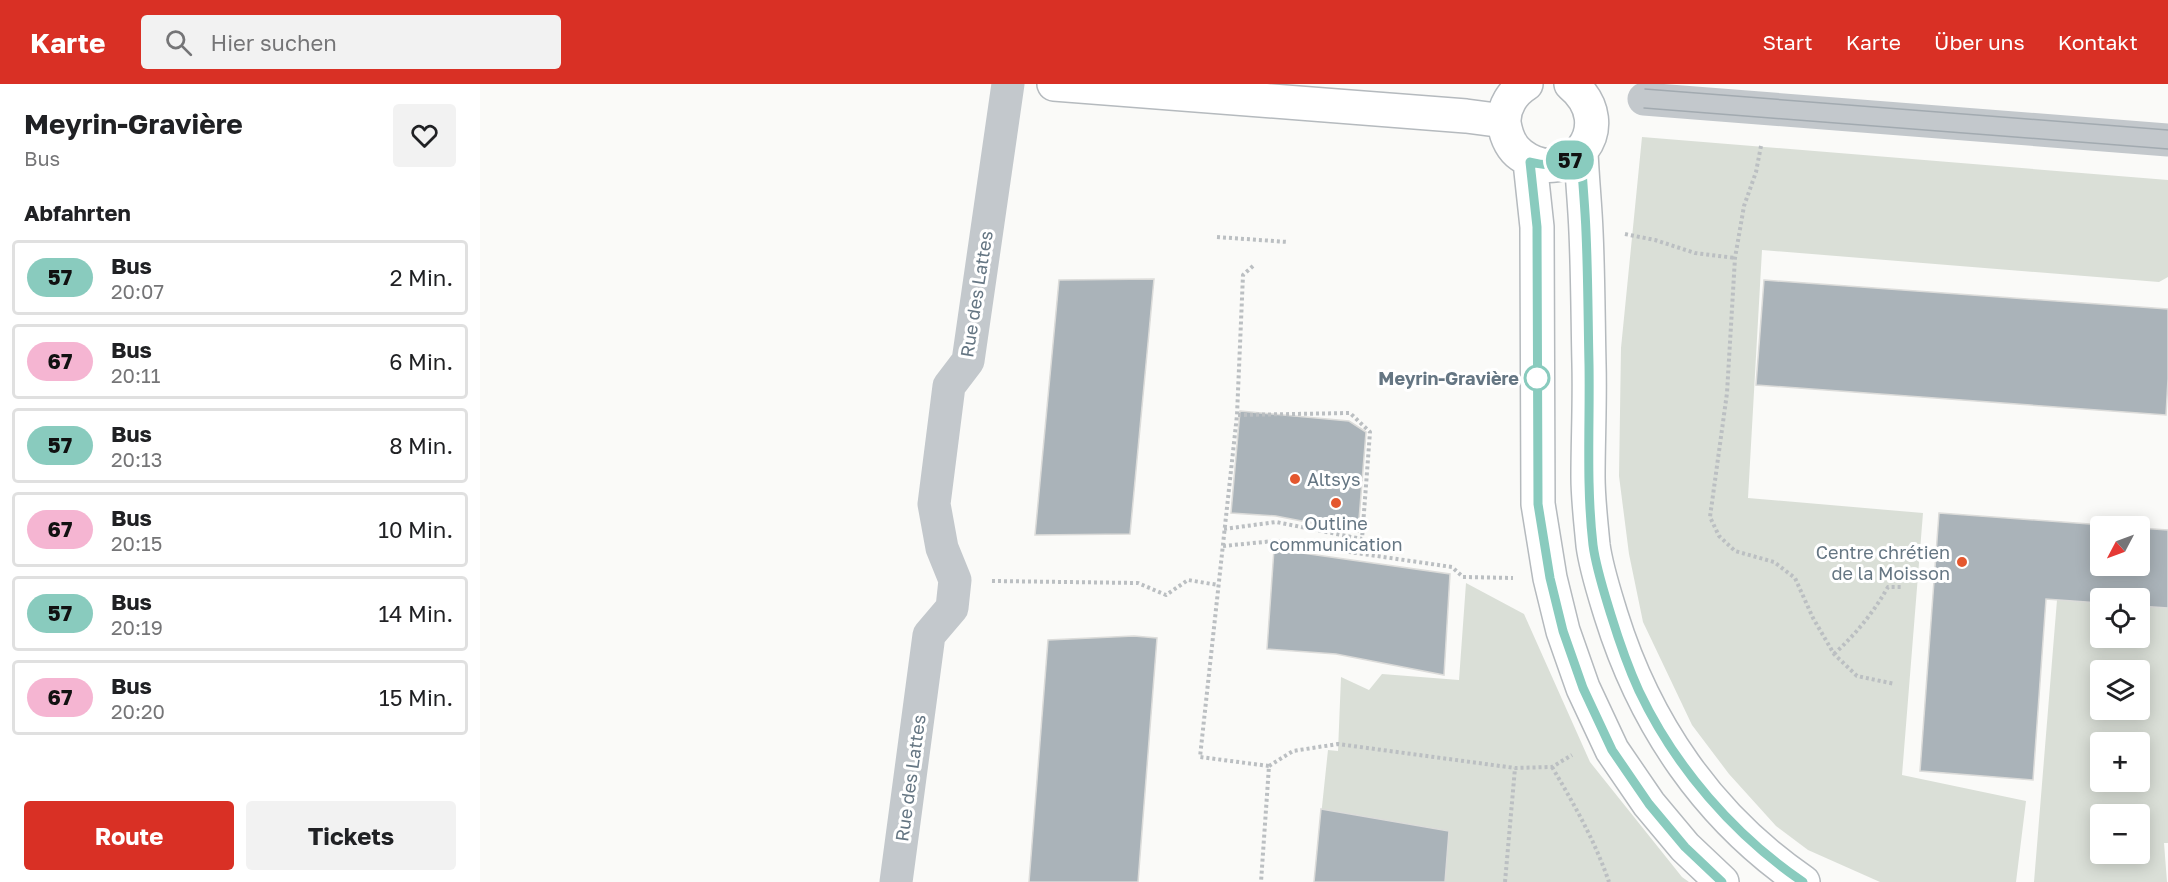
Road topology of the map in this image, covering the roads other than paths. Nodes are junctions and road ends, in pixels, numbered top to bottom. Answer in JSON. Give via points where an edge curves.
{"nodes":[{"id":1,"x":1008,"y":84,"type":"edge"},
{"id":2,"x":1054,"y":84,"type":"edge"},
{"id":3,"x":1524,"y":84,"type":"edge"},
{"id":4,"x":1585,"y":90,"type":"edge"},
{"id":5,"x":1644,"y":99,"type":"dead end"},
{"id":6,"x":1504,"y":121,"type":"junction"},
{"id":7,"x":2168,"y":140,"type":"edge"},
{"id":8,"x":1581,"y":151,"type":"junction"},
{"id":9,"x":1530,"y":162,"type":"junction"},
{"id":10,"x":896,"y":882,"type":"edge"},
{"id":11,"x":1722,"y":882,"type":"edge"},
{"id":12,"x":1803,"y":882,"type":"edge"}],
"edges":[{"from":1,"to":10,"type":"street","name":"Rue des Lattes","via":[[968,362],[949,386],[934,504],[942,548],[955,580],[952,608],[929,635]]},
{"from":2,"to":6,"type":"main road"},
{"from":3,"to":6,"type":"main road","via":[[1507,106]]},
{"from":4,"to":8,"type":"main road","via":[[1592,123]]},
{"from":5,"to":7,"type":"street"},
{"from":6,"to":9,"type":"main road","via":[[1516,152]]},
{"from":8,"to":9,"type":"main road","via":[[1561,164]]},
{"from":8,"to":12,"type":"main road","via":[[1589,369],[1588,479],[1594,548],[1604,590],[1639,692],[1667,742],[1696,783],[1736,827]]},
{"from":9,"to":11,"type":"main road","via":[[1537,227],[1538,504],[1563,631],[1583,688],[1612,750],[1649,804],[1685,847]]}]}
